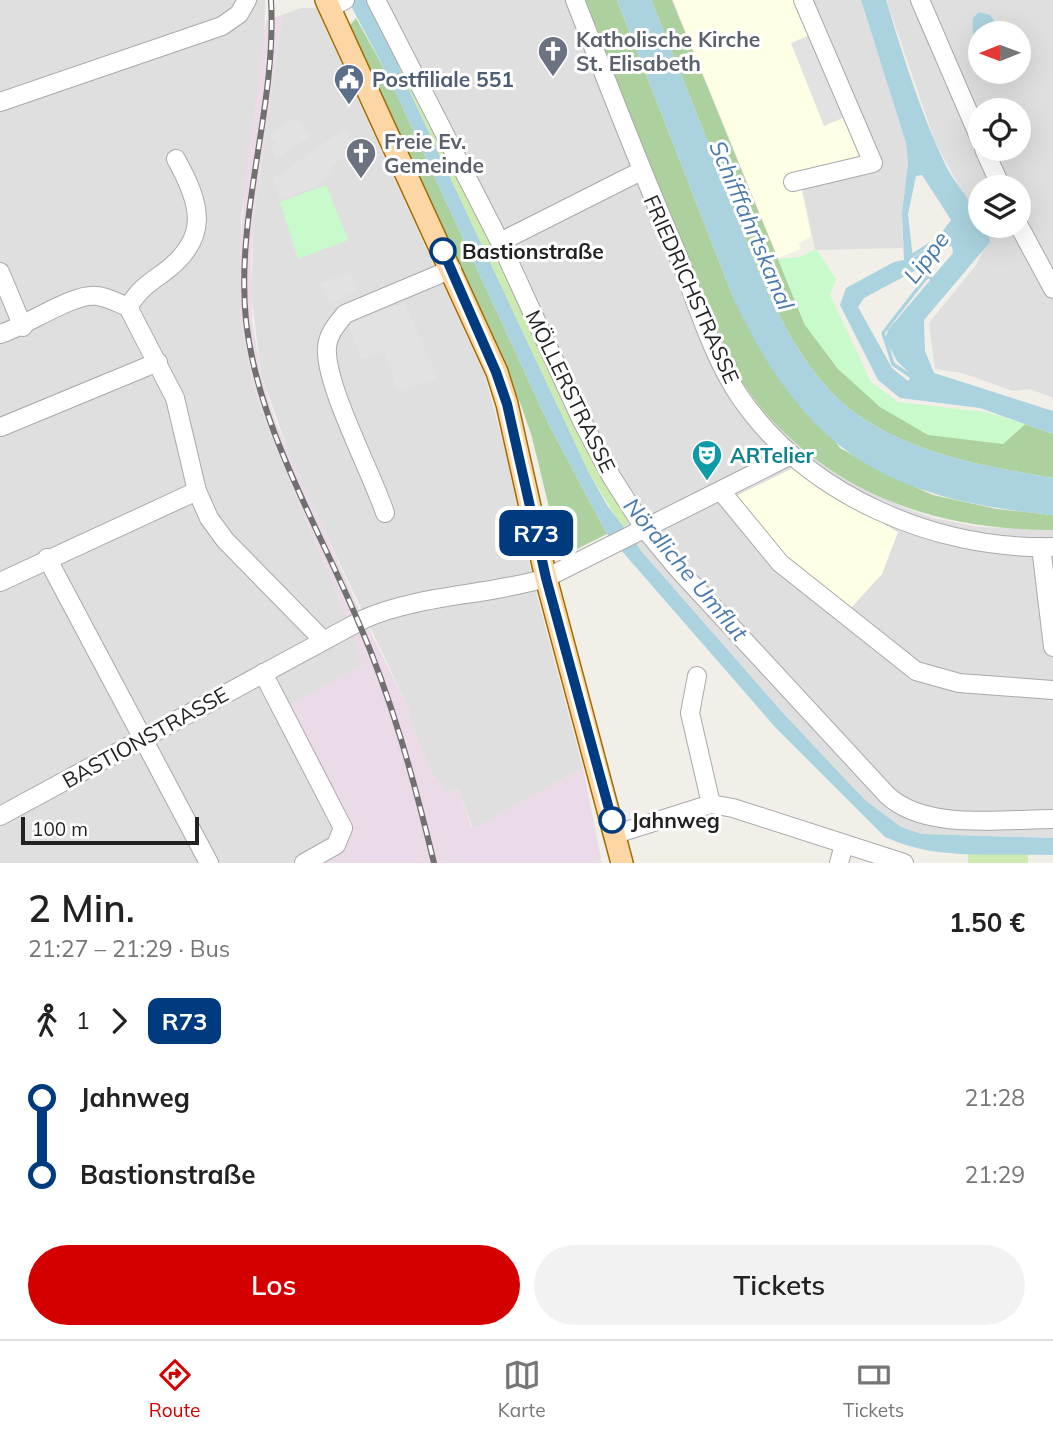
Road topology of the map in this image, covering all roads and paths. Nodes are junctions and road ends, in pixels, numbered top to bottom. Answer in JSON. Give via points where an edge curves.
{"nodes":[{"id":1,"x":376,"y":0,"type":"edge"},
{"id":2,"x":575,"y":0,"type":"edge"},
{"id":3,"x":803,"y":0,"type":"edge"},
{"id":4,"x":920,"y":0,"type":"edge"},
{"id":5,"x":334,"y":3,"type":"edge"},
{"id":6,"x":243,"y":7,"type":"edge"},
{"id":7,"x":0,"y":102,"type":"edge"},
{"id":8,"x":968,"y":111,"type":"edge"},
{"id":9,"x":176,"y":159,"type":"dead end"},
{"id":10,"x":641,"y":171,"type":"junction"},
{"id":11,"x":793,"y":182,"type":"dead end"},
{"id":12,"x":1026,"y":238,"type":"edge"},
{"id":13,"x":500,"y":242,"type":"junction"},
{"id":14,"x":452,"y":270,"type":"junction"},
{"id":15,"x":0,"y":272,"type":"edge"},
{"id":16,"x":1053,"y":289,"type":"edge"},
{"id":17,"x":128,"y":307,"type":"junction"},
{"id":18,"x":23,"y":327,"type":"junction"},
{"id":19,"x":0,"y":334,"type":"edge"},
{"id":20,"x":158,"y":362,"type":"junction"},
{"id":21,"x":1,"y":427,"type":"edge"},
{"id":22,"x":791,"y":455,"type":"junction"},
{"id":23,"x":197,"y":491,"type":"junction"},
{"id":24,"x":721,"y":491,"type":"junction"},
{"id":25,"x":385,"y":513,"type":"dead end"},
{"id":26,"x":640,"y":530,"type":"junction"},
{"id":27,"x":1047,"y":547,"type":"edge"},
{"id":28,"x":47,"y":558,"type":"junction"},
{"id":29,"x":546,"y":578,"type":"junction"},
{"id":30,"x":0,"y":582,"type":"edge"},
{"id":31,"x":323,"y":640,"type":"junction"},
{"id":32,"x":1053,"y":647,"type":"edge"},
{"id":33,"x":263,"y":673,"type":"junction"},
{"id":34,"x":697,"y":676,"type":"dead end"},
{"id":35,"x":1053,"y":690,"type":"edge"},
{"id":36,"x":142,"y":739,"type":"junction"},
{"id":37,"x":711,"y":804,"type":"junction"},
{"id":38,"x":0,"y":816,"type":"edge"},
{"id":39,"x":1053,"y":819,"type":"edge"},
{"id":40,"x":616,"y":834,"type":"junction"},
{"id":41,"x":844,"y":845,"type":"junction"},
{"id":42,"x":209,"y":863,"type":"edge"},
{"id":43,"x":304,"y":863,"type":"edge"},
{"id":44,"x":622,"y":863,"type":"edge"},
{"id":45,"x":839,"y":863,"type":"edge"},
{"id":46,"x":904,"y":863,"type":"edge"}],
"edges":[{"from":1,"to":13,"type":"street","name":"MÖLLERSTRASSE"},
{"from":2,"to":10,"type":"street","name":"FRIEDRICHSTRASSE"},
{"from":3,"to":11,"type":"street","via":[[873,163]]},
{"from":4,"to":8,"type":"street"},
{"from":5,"to":14,"type":"main road"},
{"from":6,"to":7,"type":"street","via":[[222,26]]},
{"from":9,"to":17,"type":"street","via":[[196,201],[196,232],[180,258],[143,285]]},
{"from":10,"to":13,"type":"street"},
{"from":10,"to":22,"type":"street","name":"FRIEDRICHSTRASSE","via":[[729,378],[741,399]]},
{"from":12,"to":16,"type":"street"},
{"from":13,"to":26,"type":"street","name":"MÖLLERSTRASSE","via":[[582,421]]},
{"from":14,"to":25,"type":"street","via":[[345,314],[327,345],[343,409]]},
{"from":14,"to":29,"type":"main road","via":[[507,404]]},
{"from":15,"to":18,"type":"street"},
{"from":17,"to":18,"type":"street","via":[[95,295],[55,307]]},
{"from":17,"to":20,"type":"street"},
{"from":18,"to":19,"type":"street"},
{"from":20,"to":21,"type":"street"},
{"from":20,"to":23,"type":"street","via":[[175,398]]},
{"from":22,"to":24,"type":"street","name":"BASTIONSTRASSE"},
{"from":22,"to":27,"type":"street","name":"FRIEDRICHSTRASSE","via":[[844,492],[896,519],[980,544]]},
{"from":23,"to":28,"type":"street"},
{"from":23,"to":31,"type":"street","via":[[225,540]]},
{"from":24,"to":26,"type":"street","name":"BASTIONSTRASSE"},
{"from":24,"to":35,"type":"street","via":[[780,563],[916,671],[959,683]]},
{"from":26,"to":29,"type":"street","name":"BASTIONSTRASSE"},
{"from":26,"to":39,"type":"street","name":"MÖLLERSTRASSE","via":[[896,803],[930,817]]},
{"from":27,"to":32,"type":"street"},
{"from":28,"to":30,"type":"street"},
{"from":28,"to":36,"type":"street"},
{"from":29,"to":31,"type":"street","name":"BASTIONSTRASSE","via":[[507,590],[385,610]]},
{"from":29,"to":40,"type":"main road"},
{"from":31,"to":33,"type":"street","name":"BASTIONSTRASSE"},
{"from":33,"to":36,"type":"street","name":"BASTIONSTRASSE"},
{"from":33,"to":43,"type":"street","via":[[343,828],[336,845]]},
{"from":34,"to":37,"type":"street","via":[[690,713]]},
{"from":36,"to":38,"type":"street","name":"BASTIONSTRASSE"},
{"from":36,"to":42,"type":"street"},
{"from":37,"to":40,"type":"street"},
{"from":37,"to":41,"type":"street"},
{"from":40,"to":44,"type":"main road"},
{"from":41,"to":45,"type":"street"},
{"from":41,"to":46,"type":"street"}]}
